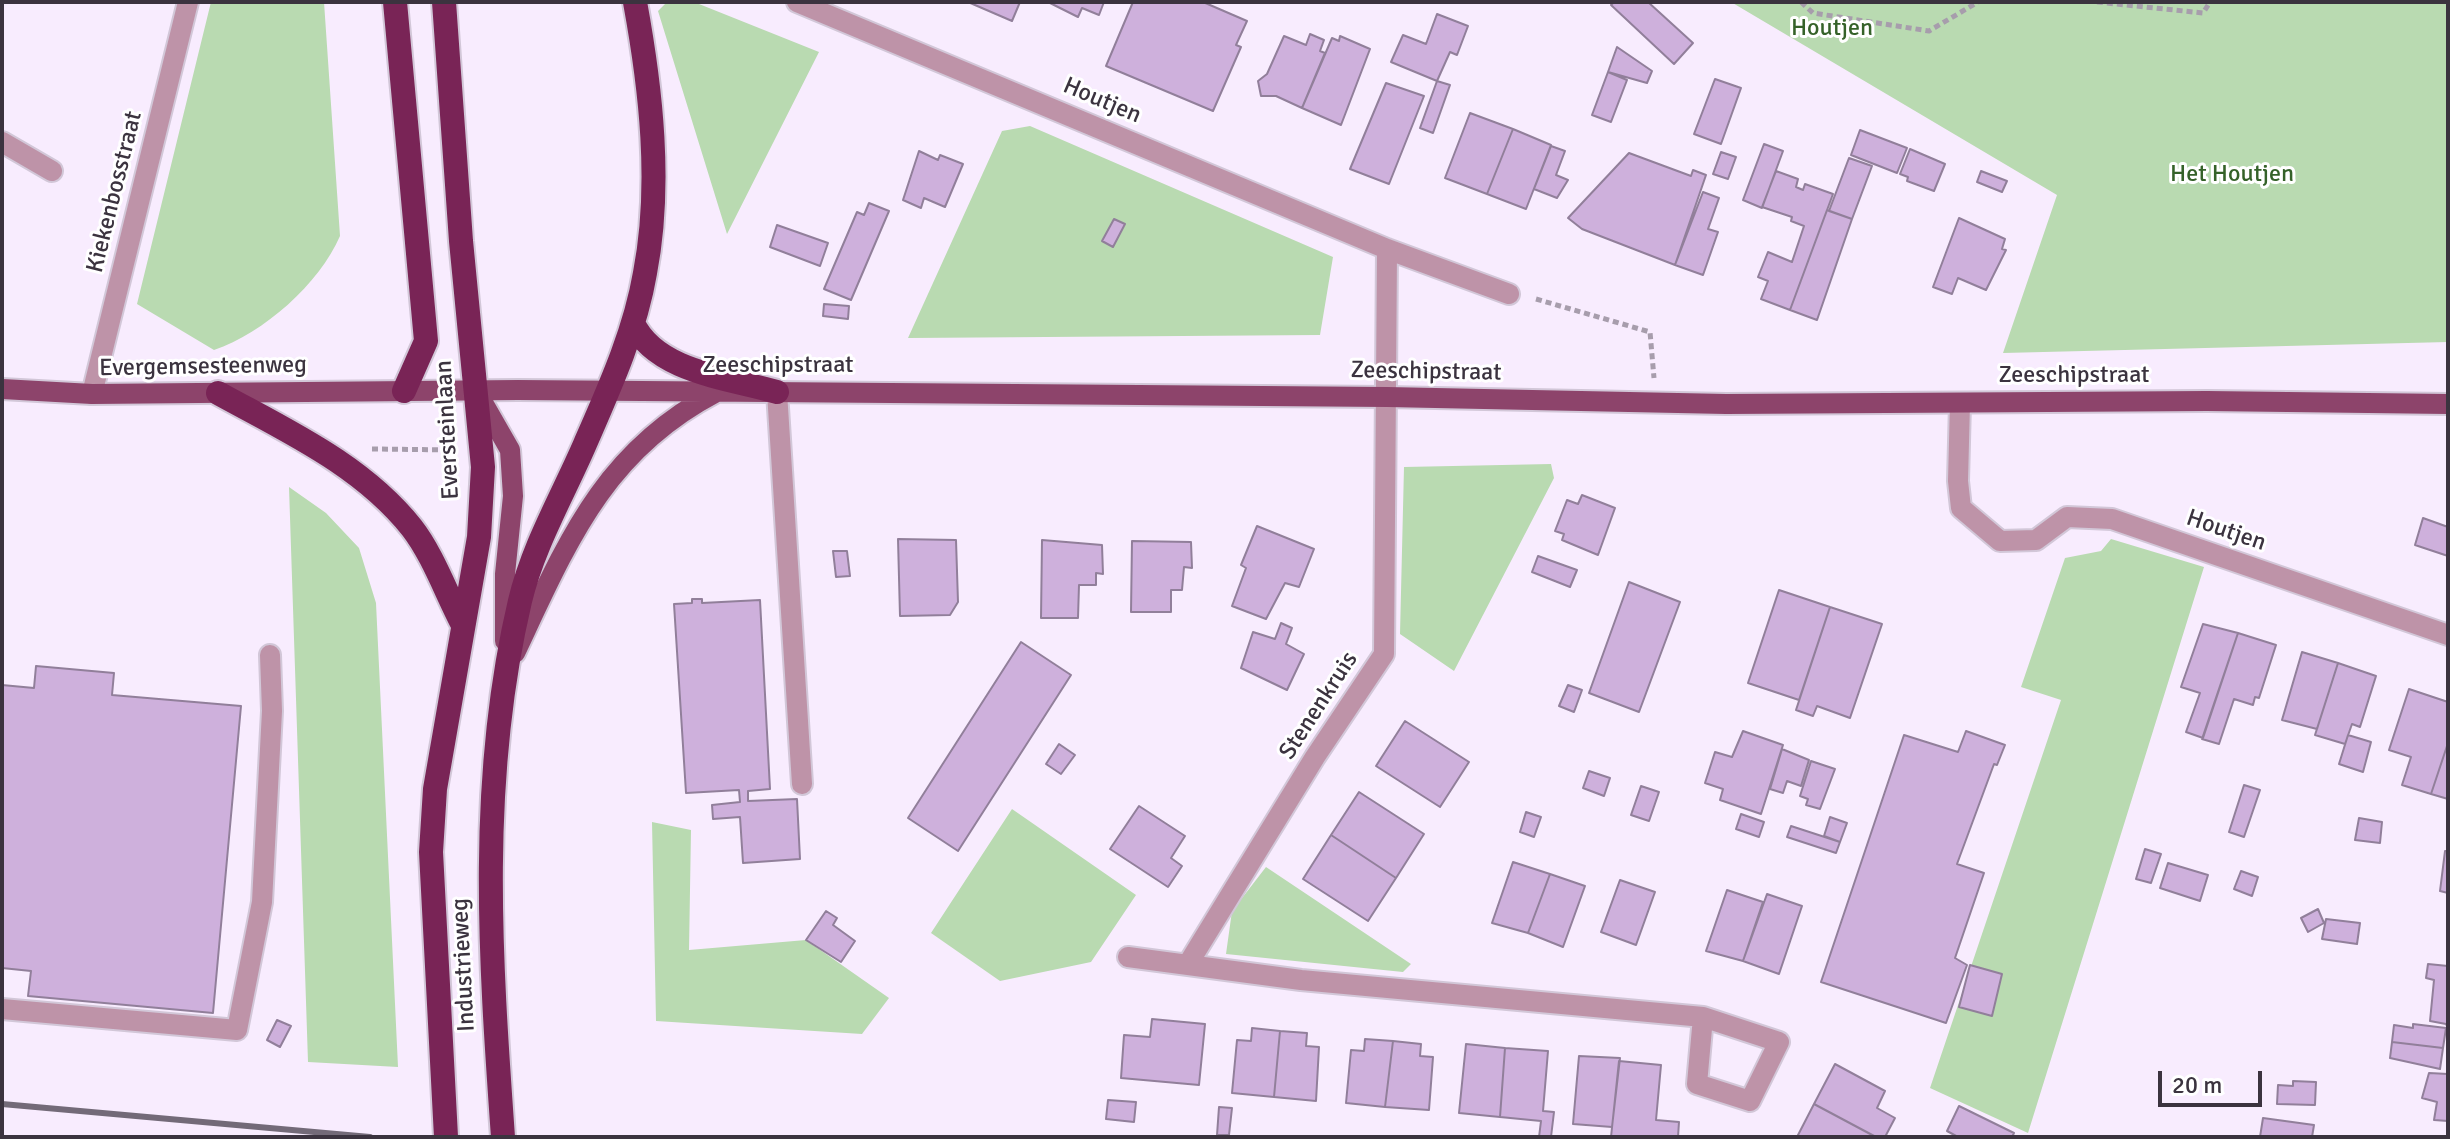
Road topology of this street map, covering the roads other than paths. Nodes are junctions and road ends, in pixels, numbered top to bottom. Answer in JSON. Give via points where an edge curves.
{"nodes":[{"id":1,"x":188,"y":2,"type":"edge"},
{"id":2,"x":395,"y":2,"type":"edge"},
{"id":3,"x":444,"y":2,"type":"edge"},
{"id":4,"x":635,"y":2,"type":"edge"},
{"id":5,"x":797,"y":2,"type":"edge"},
{"id":6,"x":2,"y":142,"type":"edge"},
{"id":7,"x":52,"y":171,"type":"dead end"},
{"id":8,"x":1387,"y":249,"type":"junction"},
{"id":9,"x":1509,"y":294,"type":"road end"},
{"id":10,"x":633,"y":323,"type":"junction"},
{"id":11,"x":2,"y":389,"type":"edge"},
{"id":12,"x":404,"y":391,"type":"junction"},
{"id":13,"x":475,"y":391,"type":"junction"},
{"id":14,"x":606,"y":391,"type":"junction"},
{"id":15,"x":719,"y":391,"type":"junction"},
{"id":16,"x":777,"y":392,"type":"junction"},
{"id":17,"x":218,"y":393,"type":"junction"},
{"id":18,"x":92,"y":394,"type":"junction"},
{"id":19,"x":1387,"y":397,"type":"junction"},
{"id":20,"x":1960,"y":403,"type":"junction"},
{"id":21,"x":2448,"y":404,"type":"edge"},
{"id":22,"x":463,"y":625,"type":"junction"},
{"id":23,"x":2448,"y":635,"type":"edge"},
{"id":24,"x":270,"y":655,"type":"dead end"},
{"id":25,"x":505,"y":675,"type":"junction"},
{"id":26,"x":802,"y":784,"type":"dead end"},
{"id":27,"x":431,"y":852,"type":"joint"},
{"id":28,"x":1128,"y":957,"type":"dead end"},
{"id":29,"x":1188,"y":964,"type":"junction"},
{"id":30,"x":2,"y":1009,"type":"edge"},
{"id":31,"x":1703,"y":1017,"type":"junction"},
{"id":32,"x":446,"y":1137,"type":"edge"},
{"id":33,"x":503,"y":1137,"type":"edge"}],
"edges":[{"from":1,"to":18,"type":"street","name":"Kiekenbosstraat"},
{"from":2,"to":12,"type":"highway","via":[[426,341]]},
{"from":3,"to":13,"type":"highway","name":"Eversteinlaan"},
{"from":4,"to":10,"type":"highway","name":"Industrieweg","via":[[654,155],[646,271]]},
{"from":5,"to":8,"type":"street","name":"Houtjen"},
{"from":6,"to":7,"type":"street"},
{"from":8,"to":9,"type":"street","name":"Houtjen"},
{"from":8,"to":19,"type":"street"},
{"from":10,"to":14,"type":"highway","name":"Industrieweg"},
{"from":10,"to":16,"type":"highway","via":[[655,353]]},
{"from":11,"to":18,"type":"main road","name":"Evergemsesteenweg"},
{"from":12,"to":13,"type":"main road","name":"Zeeschipstraat"},
{"from":12,"to":17,"type":"main road","name":"Evergemsesteenweg"},
{"from":13,"to":14,"type":"main road","name":"Zeeschipstraat"},
{"from":13,"to":22,"type":"highway","name":"Eversteinlaan","via":[[483,467],[480,523]]},
{"from":13,"to":25,"type":"main road","via":[[510,450],[513,496],[505,574]]},
{"from":14,"to":15,"type":"main road","name":"Zeeschipstraat"},
{"from":14,"to":25,"type":"highway","name":"Industrieweg","via":[[521,597]]},
{"from":15,"to":16,"type":"main road","name":"Zeeschipstraat"},
{"from":15,"to":25,"type":"main road","via":[[677,413],[620,465],[565,548]]},
{"from":16,"to":19,"type":"main road","name":"Zeeschipstraat"},
{"from":16,"to":26,"type":"street"},
{"from":17,"to":18,"type":"main road","name":"Evergemsesteenweg"},
{"from":17,"to":22,"type":"highway","via":[[337,459],[374,488],[413,530]]},
{"from":19,"to":20,"type":"main road","name":"Zeeschipstraat"},
{"from":19,"to":29,"type":"street","name":"Stenenkruis","via":[[1384,654]]},
{"from":20,"to":21,"type":"main road","name":"Zeeschipstraat"},
{"from":20,"to":23,"type":"street","name":"Houtjen","via":[[1961,508],[2000,541],[2036,540],[2067,517],[2112,519]]},
{"from":22,"to":27,"type":"highway","name":"Eversteinlaan","via":[[435,789]]},
{"from":24,"to":30,"type":"street","via":[[262,902],[237,1030]]},
{"from":25,"to":33,"type":"highway","name":"Industrieweg","via":[[488,882]]},
{"from":27,"to":32,"type":"highway","name":"Industrieweg"},
{"from":28,"to":29,"type":"street"},
{"from":29,"to":31,"type":"street","via":[[1301,980]]},
{"from":31,"to":31,"type":"street","via":[[1779,1042],[1750,1101],[1697,1084]]}]}
